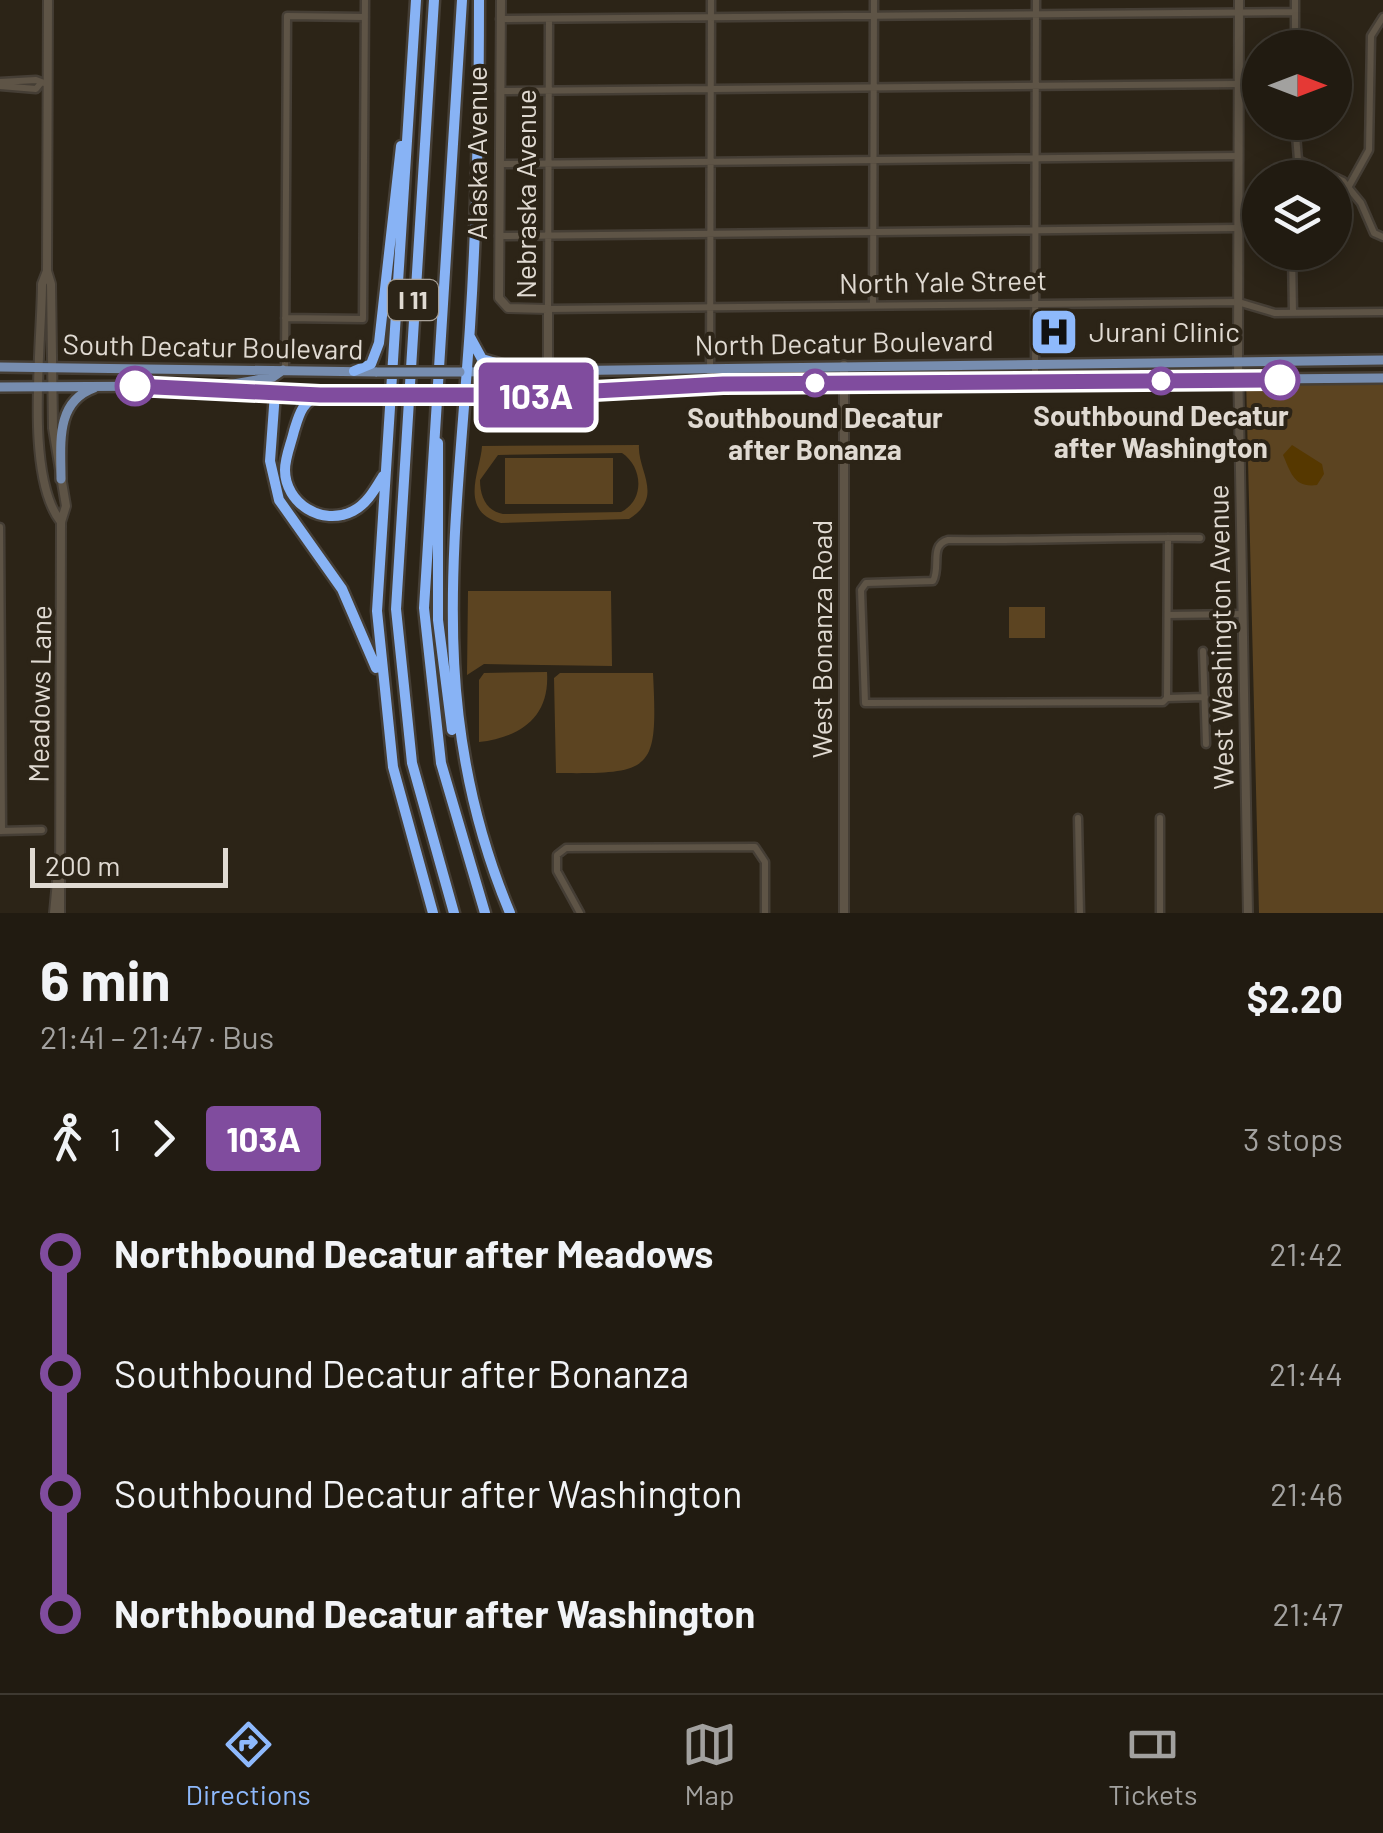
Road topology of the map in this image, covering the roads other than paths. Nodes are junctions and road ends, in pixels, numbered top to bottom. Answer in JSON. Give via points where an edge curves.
{"nodes":[{"id":1,"x":48,"y":0,"type":"edge"},
{"id":2,"x":365,"y":0,"type":"edge"},
{"id":3,"x":416,"y":0,"type":"edge"},
{"id":4,"x":434,"y":0,"type":"edge"},
{"id":5,"x":462,"y":0,"type":"edge"},
{"id":6,"x":480,"y":0,"type":"edge"},
{"id":7,"x":501,"y":0,"type":"edge"},
{"id":8,"x":711,"y":0,"type":"edge"},
{"id":9,"x":874,"y":0,"type":"edge"},
{"id":10,"x":1036,"y":0,"type":"edge"},
{"id":11,"x":1239,"y":0,"type":"edge"},
{"id":12,"x":1295,"y":0,"type":"edge"},
{"id":13,"x":1238,"y":12,"type":"junction"},
{"id":14,"x":1295,"y":12,"type":"junction"},
{"id":15,"x":1036,"y":14,"type":"junction"},
{"id":16,"x":874,"y":15,"type":"junction"},
{"id":17,"x":365,"y":16,"type":"junction"},
{"id":18,"x":711,"y":17,"type":"junction"},
{"id":19,"x":1383,"y":17,"type":"edge"},
{"id":20,"x":549,"y":18,"type":"junction"},
{"id":21,"x":500,"y":19,"type":"junction"},
{"id":22,"x":1295,"y":30,"type":"edge"},
{"id":23,"x":0,"y":84,"type":"edge"},
{"id":24,"x":44,"y":84,"type":"junction"},
{"id":25,"x":1238,"y":84,"type":"junction"},
{"id":26,"x":1036,"y":86,"type":"junction"},
{"id":27,"x":874,"y":88,"type":"junction"},
{"id":28,"x":711,"y":89,"type":"junction"},
{"id":29,"x":549,"y":91,"type":"junction"},
{"id":30,"x":500,"y":92,"type":"junction"},
{"id":31,"x":409,"y":108,"type":"junction"},
{"id":32,"x":1238,"y":156,"type":"junction"},
{"id":33,"x":1036,"y":158,"type":"junction"},
{"id":34,"x":873,"y":160,"type":"junction"},
{"id":35,"x":711,"y":161,"type":"junction"},
{"id":36,"x":548,"y":163,"type":"junction"},
{"id":37,"x":500,"y":164,"type":"junction"},
{"id":38,"x":1352,"y":181,"type":"edge"},
{"id":39,"x":1352,"y":192,"type":"edge"},
{"id":40,"x":1238,"y":228,"type":"junction"},
{"id":41,"x":1036,"y":230,"type":"junction"},
{"id":42,"x":873,"y":232,"type":"junction"},
{"id":43,"x":710,"y":234,"type":"junction"},
{"id":44,"x":548,"y":235,"type":"junction"},
{"id":45,"x":500,"y":236,"type":"junction"},
{"id":46,"x":1383,"y":237,"type":"edge"},
{"id":47,"x":1292,"y":270,"type":"edge"},
{"id":48,"x":1238,"y":302,"type":"junction"},
{"id":49,"x":1035,"y":304,"type":"junction"},
{"id":50,"x":503,"y":306,"type":"joint"},
{"id":51,"x":873,"y":306,"type":"junction"},
{"id":52,"x":710,"y":307,"type":"junction"},
{"id":53,"x":548,"y":309,"type":"junction"},
{"id":54,"x":1383,"y":312,"type":"edge"},
{"id":55,"x":1292,"y":313,"type":"junction"},
{"id":56,"x":285,"y":318,"type":"junction"},
{"id":57,"x":439,"y":332,"type":"junction"},
{"id":58,"x":470,"y":332,"type":"junction"},
{"id":59,"x":1238,"y":360,"type":"junction"},
{"id":60,"x":1383,"y":360,"type":"edge"},
{"id":61,"x":1035,"y":363,"type":"junction"},
{"id":62,"x":844,"y":365,"type":"junction"},
{"id":63,"x":46,"y":367,"type":"junction"},
{"id":64,"x":710,"y":367,"type":"junction"},
{"id":65,"x":0,"y":368,"type":"edge"},
{"id":66,"x":285,"y":368,"type":"junction"},
{"id":67,"x":519,"y":370,"type":"junction"},
{"id":68,"x":548,"y":370,"type":"junction"},
{"id":69,"x":354,"y":371,"type":"junction"},
{"id":70,"x":425,"y":372,"type":"joint"},
{"id":71,"x":463,"y":372,"type":"junction"},
{"id":72,"x":1383,"y":378,"type":"edge"},
{"id":73,"x":1239,"y":380,"type":"junction"},
{"id":74,"x":1035,"y":382,"type":"junction"},
{"id":75,"x":844,"y":383,"type":"junction"},
{"id":76,"x":710,"y":385,"type":"junction"},
{"id":77,"x":40,"y":386,"type":"junction"},
{"id":78,"x":52,"y":386,"type":"junction"},
{"id":79,"x":107,"y":386,"type":"junction"},
{"id":80,"x":0,"y":387,"type":"edge"},
{"id":81,"x":214,"y":388,"type":"junction"},
{"id":82,"x":275,"y":393,"type":"junction"},
{"id":83,"x":423,"y":394,"type":"joint"},
{"id":84,"x":320,"y":395,"type":"junction"},
{"id":85,"x":461,"y":395,"type":"junction"},
{"id":86,"x":384,"y":475,"type":"junction"},
{"id":87,"x":61,"y":479,"type":"junction"},
{"id":88,"x":61,"y":522,"type":"junction"},
{"id":89,"x":0,"y":527,"type":"edge"},
{"id":90,"x":1168,"y":538,"type":"junction"},
{"id":91,"x":1200,"y":538,"type":"dead end"},
{"id":92,"x":1242,"y":614,"type":"junction"},
{"id":93,"x":1168,"y":616,"type":"junction"},
{"id":94,"x":1204,"y":651,"type":"dead end"},
{"id":95,"x":381,"y":683,"type":"junction"},
{"id":96,"x":1205,"y":697,"type":"junction"},
{"id":97,"x":1167,"y":698,"type":"junction"},
{"id":98,"x":1206,"y":744,"type":"dead end"},
{"id":99,"x":466,"y":770,"type":"junction"},
{"id":100,"x":1078,"y":818,"type":"dead end"},
{"id":101,"x":1160,"y":818,"type":"dead end"},
{"id":102,"x":1,"y":830,"type":"edge"},
{"id":103,"x":42,"y":830,"type":"dead end"},
{"id":104,"x":57,"y":913,"type":"edge"},
{"id":105,"x":434,"y":913,"type":"edge"},
{"id":106,"x":454,"y":913,"type":"edge"},
{"id":107,"x":485,"y":913,"type":"edge"},
{"id":108,"x":510,"y":913,"type":"edge"},
{"id":109,"x":580,"y":913,"type":"edge"},
{"id":110,"x":765,"y":913,"type":"edge"},
{"id":111,"x":844,"y":913,"type":"edge"},
{"id":112,"x":1080,"y":913,"type":"edge"},
{"id":113,"x":1160,"y":913,"type":"edge"},
{"id":114,"x":1248,"y":913,"type":"edge"}],
"edges":[{"from":1,"to":24,"type":"street","name":"Meadows Lane"},
{"from":2,"to":17,"type":"street"},
{"from":3,"to":31,"type":"highway"},
{"from":4,"to":106,"type":"highway","number":"I 11","via":[[396,601],[412,763]]},
{"from":5,"to":57,"type":"highway","number":"I 11"},
{"from":6,"to":58,"type":"highway"},
{"from":7,"to":21,"type":"street","name":"Alaska Avenue"},
{"from":8,"to":18,"type":"street"},
{"from":9,"to":16,"type":"street"},
{"from":10,"to":15,"type":"street"},
{"from":11,"to":13,"type":"street","name":"West Washington Avenue"},
{"from":12,"to":14,"type":"street"},
{"from":13,"to":14,"type":"street"},
{"from":13,"to":15,"type":"street"},
{"from":13,"to":25,"type":"street","name":"West Washington Avenue"},
{"from":14,"to":22,"type":"street"},
{"from":15,"to":16,"type":"street"},
{"from":15,"to":26,"type":"street"},
{"from":16,"to":18,"type":"street"},
{"from":16,"to":27,"type":"street"},
{"from":17,"to":56,"type":"street","via":[[286,16]]},
{"from":17,"to":56,"type":"street","via":[[364,319]]},
{"from":18,"to":20,"type":"street"},
{"from":18,"to":28,"type":"street"},
{"from":19,"to":38,"type":"street","via":[[1371,36],[1369,150]]},
{"from":20,"to":21,"type":"street"},
{"from":20,"to":29,"type":"street","name":"Nebraska Avenue"},
{"from":21,"to":30,"type":"street","name":"Alaska Avenue"},
{"from":23,"to":24,"type":"street"},
{"from":24,"to":63,"type":"street","name":"Meadows Lane","via":[[46,270],[52,284]]},
{"from":25,"to":26,"type":"street"},
{"from":25,"to":32,"type":"street","name":"West Washington Avenue"},
{"from":26,"to":27,"type":"street"},
{"from":26,"to":33,"type":"street"},
{"from":27,"to":28,"type":"street"},
{"from":27,"to":34,"type":"street"},
{"from":28,"to":29,"type":"street"},
{"from":28,"to":35,"type":"street"},
{"from":29,"to":30,"type":"street"},
{"from":29,"to":36,"type":"street","name":"Nebraska Avenue"},
{"from":30,"to":37,"type":"street","name":"Alaska Avenue"},
{"from":31,"to":69,"type":"highway","via":[[393,192],[379,343],[371,364]]},
{"from":31,"to":86,"type":"highway"},
{"from":32,"to":33,"type":"street"},
{"from":32,"to":40,"type":"street","name":"West Washington Avenue"},
{"from":33,"to":34,"type":"street"},
{"from":33,"to":41,"type":"street"},
{"from":34,"to":35,"type":"street"},
{"from":34,"to":42,"type":"street"},
{"from":35,"to":36,"type":"street"},
{"from":35,"to":43,"type":"street"},
{"from":36,"to":37,"type":"street"},
{"from":36,"to":44,"type":"street","name":"Nebraska Avenue"},
{"from":37,"to":45,"type":"street","name":"Alaska Avenue"},
{"from":39,"to":46,"type":"street","via":[[1374,233]]},
{"from":40,"to":41,"type":"street"},
{"from":40,"to":48,"type":"street","name":"West Washington Avenue"},
{"from":41,"to":42,"type":"street"},
{"from":41,"to":49,"type":"street"},
{"from":42,"to":43,"type":"street"},
{"from":42,"to":51,"type":"street"},
{"from":43,"to":44,"type":"street"},
{"from":43,"to":52,"type":"street"},
{"from":44,"to":45,"type":"street"},
{"from":44,"to":53,"type":"street","name":"Nebraska Avenue"},
{"from":45,"to":50,"type":"street","name":"Alaska Avenue"},
{"from":47,"to":55,"type":"street"},
{"from":48,"to":49,"type":"street","name":"North Yale Street"},
{"from":48,"to":55,"type":"street","name":"North Yale Street"},
{"from":48,"to":59,"type":"street","name":"West Washington Avenue"},
{"from":49,"to":51,"type":"street","name":"North Yale Street"},
{"from":49,"to":61,"type":"street"},
{"from":50,"to":53,"type":"street","name":"North Yale Street"},
{"from":51,"to":52,"type":"street","name":"North Yale Street"},
{"from":52,"to":53,"type":"street","name":"North Yale Street"},
{"from":52,"to":64,"type":"street"},
{"from":53,"to":68,"type":"street","name":"Nebraska Avenue"},
{"from":54,"to":55,"type":"street","name":"North Yale Street"},
{"from":56,"to":66,"type":"street"},
{"from":57,"to":99,"type":"highway","via":[[438,629],[448,708]]},
{"from":57,"to":107,"type":"highway","number":"I 11","via":[[424,560],[426,656],[446,787]]},
{"from":58,"to":67,"type":"highway","via":[[480,357]]},
{"from":58,"to":71,"type":"highway"},
{"from":59,"to":60,"type":"main road","name":"North Decatur Boulevard"},
{"from":59,"to":61,"type":"main road","name":"North Decatur Boulevard"},
{"from":59,"to":73,"type":"street","name":"West Washington Avenue"},
{"from":61,"to":62,"type":"main road","name":"North Decatur Boulevard"},
{"from":61,"to":74,"type":"street"},
{"from":62,"to":64,"type":"main road","name":"North Decatur Boulevard"},
{"from":62,"to":75,"type":"street","name":"West Bonanza Road"},
{"from":63,"to":65,"type":"main road","name":"South Decatur Boulevard"},
{"from":63,"to":66,"type":"main road","name":"South Decatur Boulevard"},
{"from":63,"to":77,"type":"street","name":"Meadows Lane"},
{"from":63,"to":78,"type":"street","name":"Meadows Lane"},
{"from":64,"to":68,"type":"main road","name":"North Decatur Boulevard"},
{"from":64,"to":76,"type":"street"},
{"from":66,"to":69,"type":"main road","name":"South Decatur Boulevard"},
{"from":66,"to":81,"type":"main road","via":[[271,378]]},
{"from":66,"to":82,"type":"main road"},
{"from":67,"to":68,"type":"main road","name":"North Decatur Boulevard"},
{"from":67,"to":71,"type":"main road","name":"North Decatur Boulevard"},
{"from":69,"to":70,"type":"main road","name":"South Decatur Boulevard","bridge":true},
{"from":70,"to":71,"type":"main road","name":"North Decatur Boulevard","bridge":true},
{"from":71,"to":85,"type":"highway"},
{"from":72,"to":73,"type":"main road","name":"North Decatur Boulevard"},
{"from":73,"to":74,"type":"main road","name":"North Decatur Boulevard"},
{"from":73,"to":92,"type":"street","name":"West Washington Avenue"},
{"from":74,"to":75,"type":"main road","name":"North Decatur Boulevard"},
{"from":75,"to":76,"type":"main road","name":"North Decatur Boulevard"},
{"from":75,"to":111,"type":"street","name":"West Bonanza Road"},
{"from":76,"to":85,"type":"main road","name":"North Decatur Boulevard"},
{"from":77,"to":78,"type":"main road","name":"South Decatur Boulevard"},
{"from":77,"to":80,"type":"main road","name":"South Decatur Boulevard"},
{"from":77,"to":88,"type":"street","name":"Meadows Lane","via":[[44,472],[50,508]]},
{"from":78,"to":79,"type":"main road","name":"South Decatur Boulevard"},
{"from":78,"to":87,"type":"street","name":"Meadows Lane"},
{"from":79,"to":81,"type":"main road","name":"South Decatur Boulevard"},
{"from":79,"to":87,"type":"main road","via":[[84,392],[67,409]]},
{"from":81,"to":82,"type":"main road","name":"South Decatur Boulevard"},
{"from":82,"to":84,"type":"main road","name":"South Decatur Boulevard"},
{"from":82,"to":95,"type":"highway","via":[[270,457],[279,500],[346,595]]},
{"from":83,"to":84,"type":"main road","name":"South Decatur Boulevard","bridge":true},
{"from":83,"to":85,"type":"main road","name":"North Decatur Boulevard","bridge":true},
{"from":84,"to":86,"type":"highway","via":[[302,408],[287,456],[286,477],[296,498],[319,514],[347,514]]},
{"from":85,"to":99,"type":"highway","via":[[450,626]]},
{"from":86,"to":95,"type":"highway","via":[[377,587]]},
{"from":87,"to":88,"type":"street","name":"Meadows Lane"},
{"from":88,"to":104,"type":"street","name":"Meadows Lane"},
{"from":89,"to":102,"type":"street"},
{"from":90,"to":91,"type":"street"},
{"from":90,"to":93,"type":"street"},
{"from":90,"to":97,"type":"street","via":[[948,540],[938,547],[934,581],[866,583],[862,590],[867,704],[1158,704]]},
{"from":92,"to":93,"type":"street"},
{"from":92,"to":114,"type":"street","name":"West Washington Avenue"},
{"from":93,"to":97,"type":"street"},
{"from":94,"to":96,"type":"street"},
{"from":95,"to":105,"type":"highway","via":[[398,790]]},
{"from":96,"to":97,"type":"street"},
{"from":96,"to":98,"type":"street"},
{"from":99,"to":108,"type":"highway"},
{"from":100,"to":112,"type":"street"},
{"from":101,"to":113,"type":"street"},
{"from":102,"to":103,"type":"street"},
{"from":109,"to":110,"type":"street","via":[[557,870],[557,855],[566,848],[760,850]]}]}
